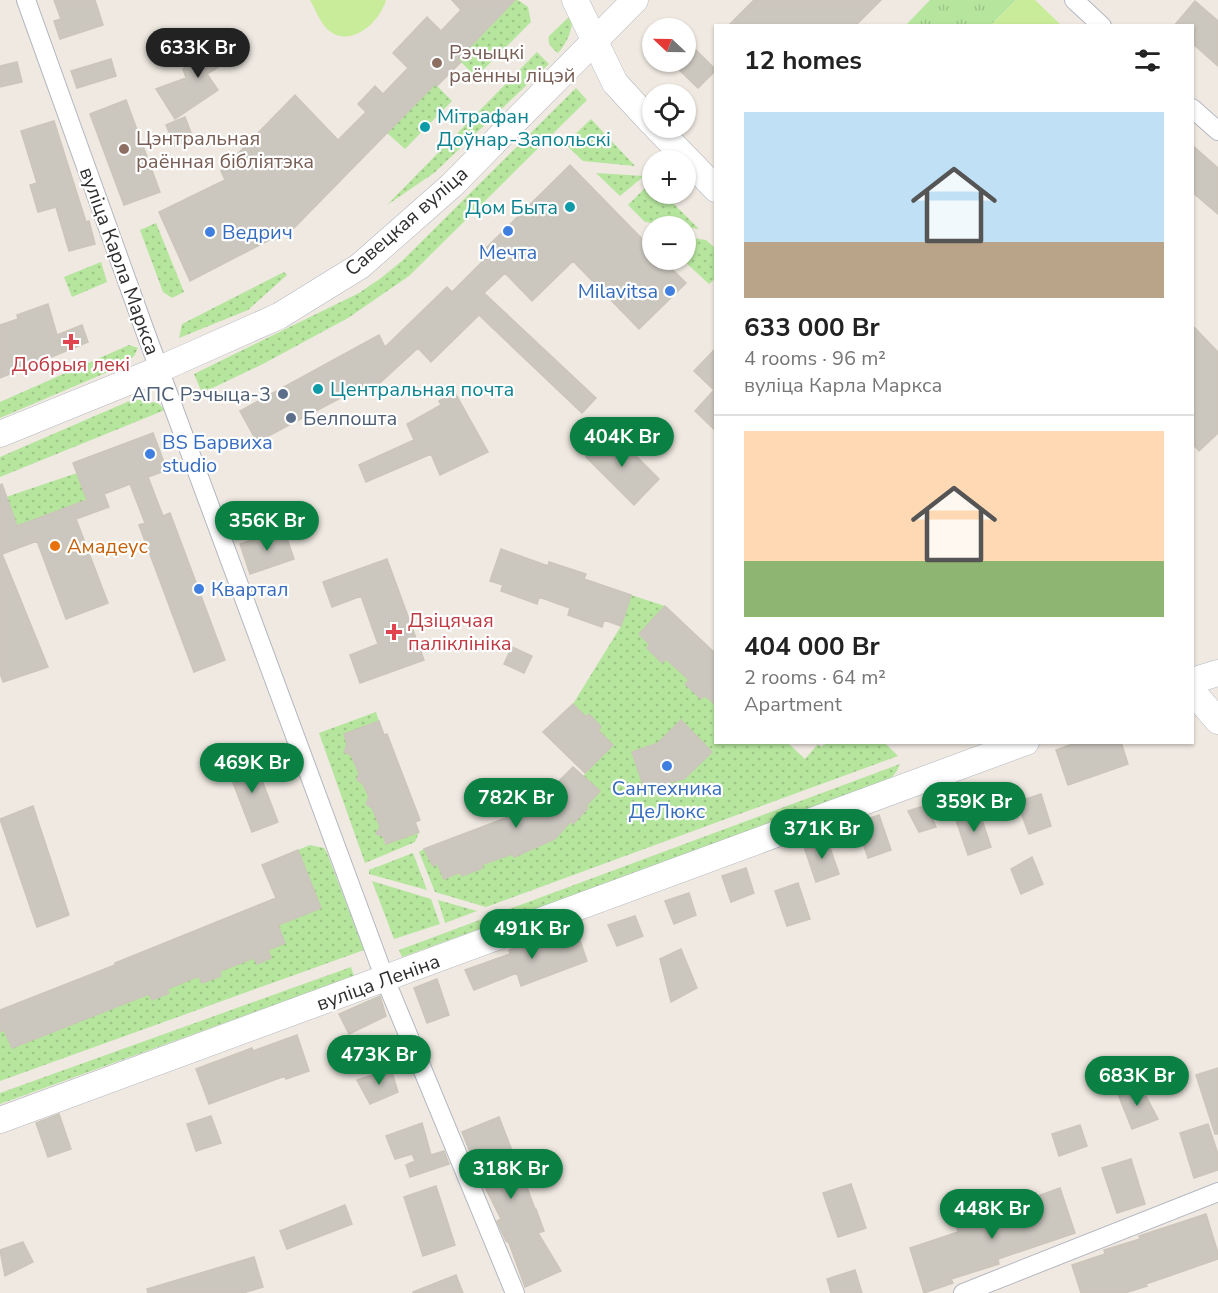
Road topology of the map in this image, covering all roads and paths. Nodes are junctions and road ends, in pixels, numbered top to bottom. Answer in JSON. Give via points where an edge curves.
{"nodes":[{"id":1,"x":26,"y":0,"type":"edge"},
{"id":2,"x":575,"y":0,"type":"edge"},
{"id":3,"x":635,"y":0,"type":"edge"},
{"id":4,"x":1074,"y":0,"type":"edge"},
{"id":5,"x":1100,"y":24,"type":"edge"},
{"id":6,"x":594,"y":40,"type":"junction"},
{"id":7,"x":1194,"y":110,"type":"edge"},
{"id":8,"x":642,"y":112,"type":"edge"},
{"id":9,"x":1218,"y":131,"type":"edge"},
{"id":10,"x":667,"y":138,"type":"edge"},
{"id":11,"x":714,"y":187,"type":"edge"},
{"id":12,"x":160,"y":369,"type":"junction"},
{"id":13,"x":0,"y":434,"type":"edge"},
{"id":14,"x":1218,"y":673,"type":"edge"},
{"id":15,"x":1194,"y":680,"type":"edge"},
{"id":16,"x":1194,"y":693,"type":"edge"},
{"id":17,"x":1218,"y":721,"type":"edge"},
{"id":18,"x":1021,"y":744,"type":"edge"},
{"id":19,"x":385,"y":979,"type":"junction"},
{"id":20,"x":0,"y":1120,"type":"edge"},
{"id":21,"x":1218,"y":1192,"type":"edge"},
{"id":22,"x":515,"y":1293,"type":"edge"},
{"id":23,"x":963,"y":1293,"type":"edge"}],
"edges":[{"from":1,"to":12,"type":"street","name":"вуліца Карла Маркса"},
{"from":2,"to":6,"type":"street"},
{"from":3,"to":6,"type":"street","name":"Савецкая вуліца"},
{"from":4,"to":5,"type":"street"},
{"from":6,"to":8,"type":"street","via":[[615,83]]},
{"from":6,"to":12,"type":"street","name":"Савецкая вуліца","via":[[452,185],[360,266],[279,316]]},
{"from":7,"to":9,"type":"street"},
{"from":10,"to":11,"type":"street"},
{"from":12,"to":13,"type":"street","name":"Савецкая вуліца"},
{"from":12,"to":19,"type":"street","name":"вуліца Карла Маркса"},
{"from":14,"to":15,"type":"street"},
{"from":16,"to":17,"type":"street"},
{"from":18,"to":19,"type":"street","name":"вуліца Леніна"},
{"from":19,"to":20,"type":"street","name":"вуліца Леніна"},
{"from":19,"to":22,"type":"street","name":"вуліца Карла Маркса"},
{"from":21,"to":23,"type":"street"}]}
